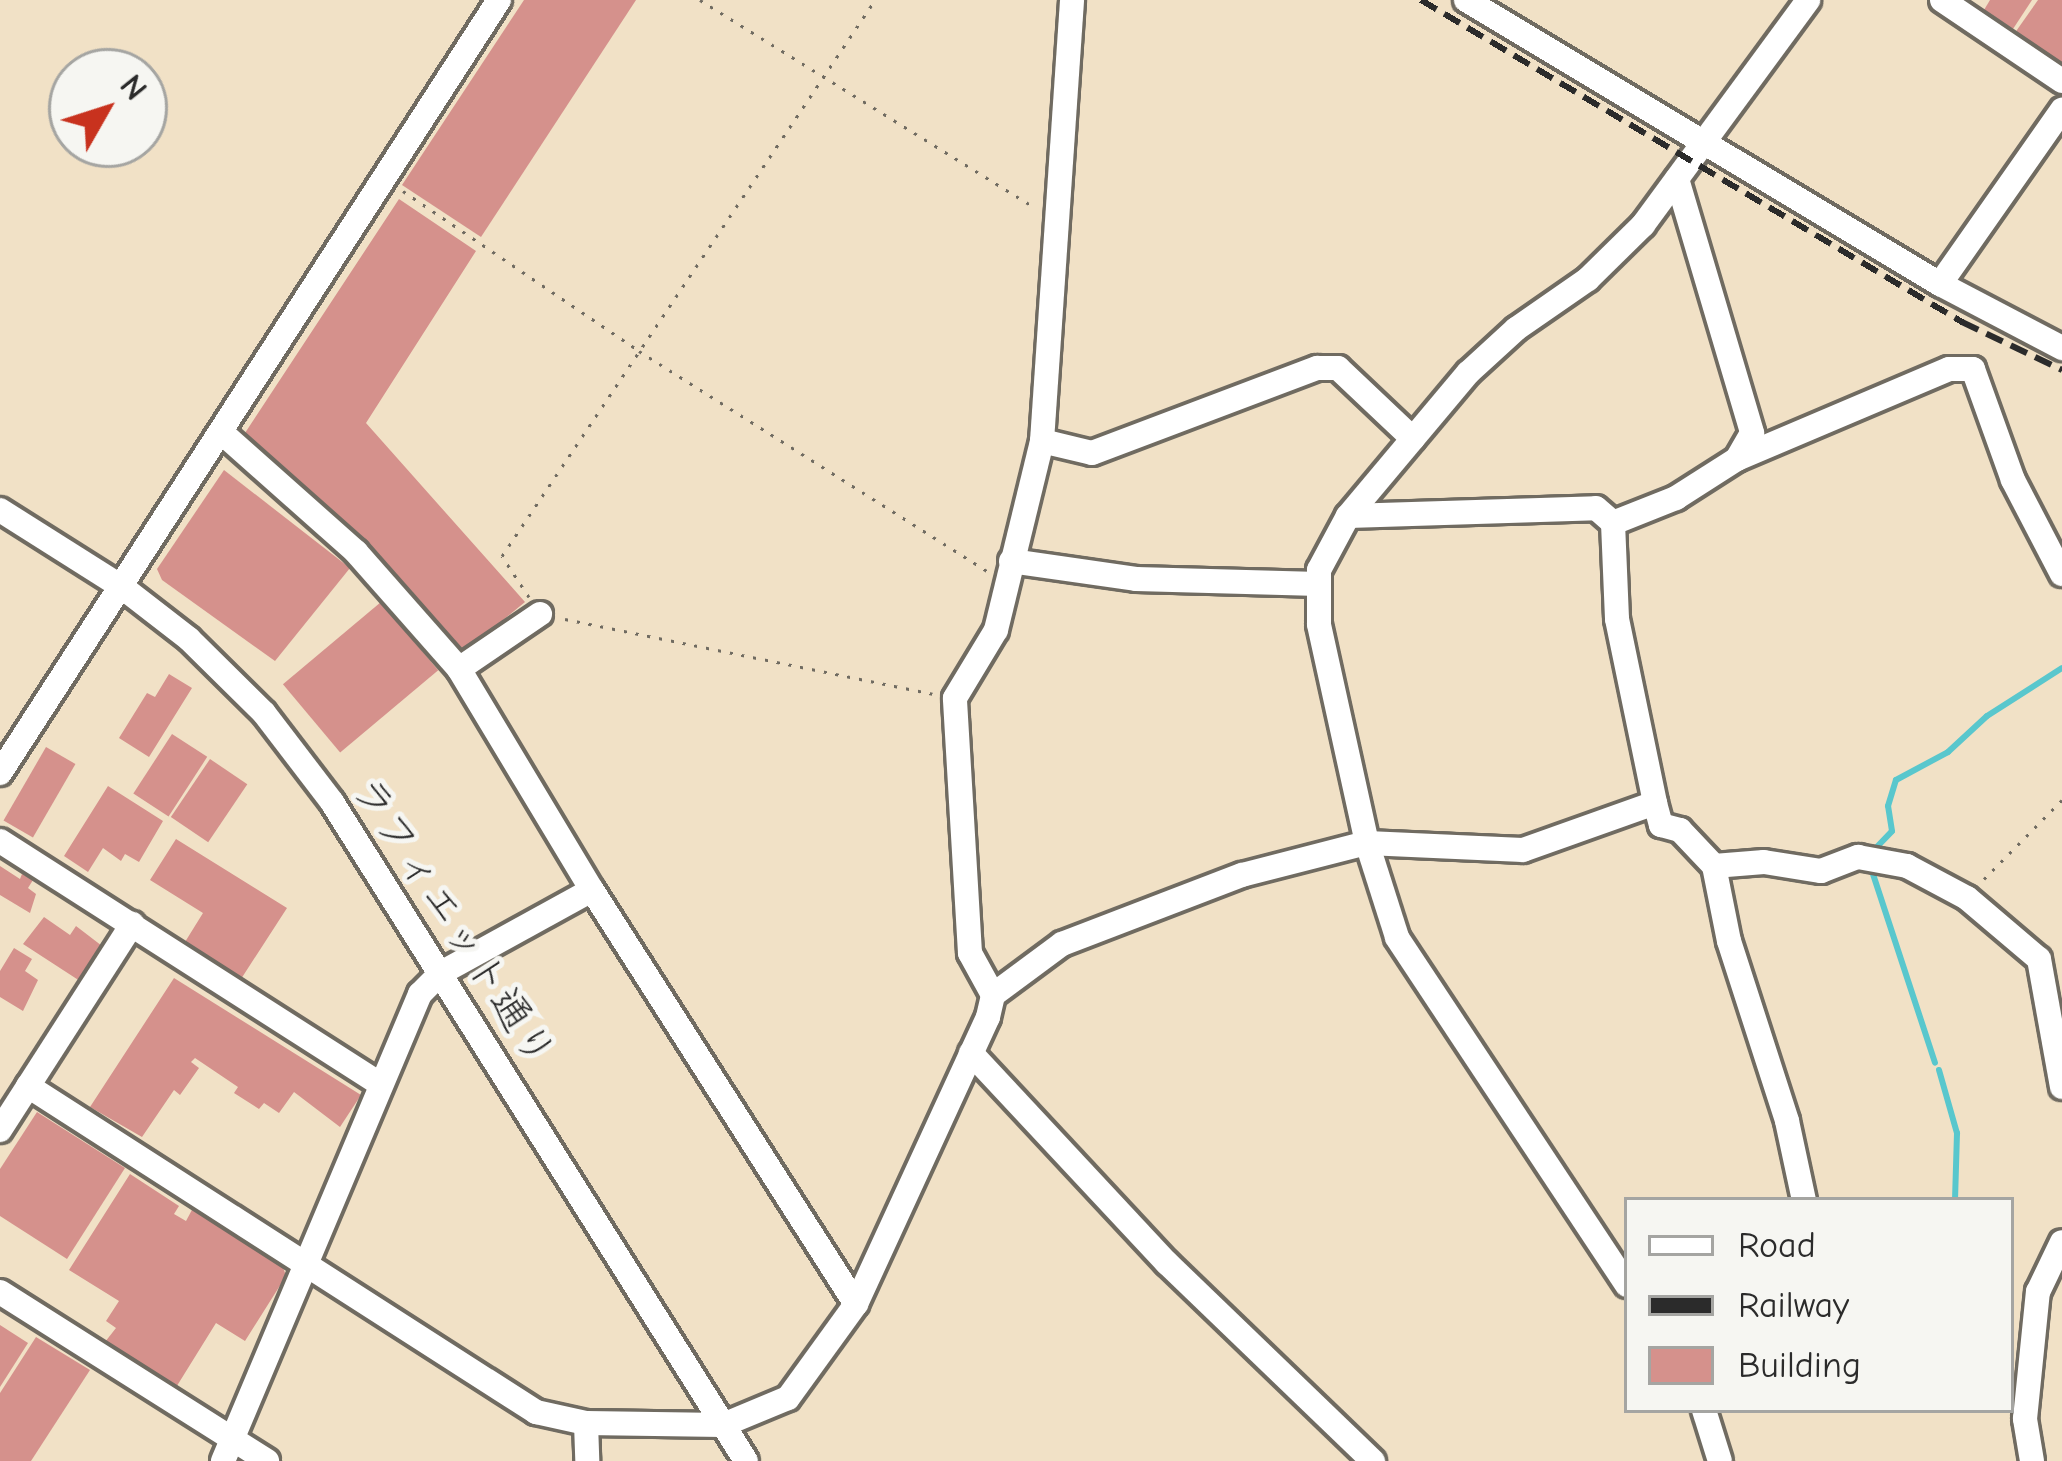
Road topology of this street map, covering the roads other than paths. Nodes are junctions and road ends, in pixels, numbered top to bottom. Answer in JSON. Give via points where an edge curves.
{"nodes":[{"id":1,"x":499,"y":0,"type":"edge"},
{"id":2,"x":1072,"y":0,"type":"edge"},
{"id":3,"x":1466,"y":0,"type":"edge"},
{"id":4,"x":1808,"y":0,"type":"edge"},
{"id":5,"x":1942,"y":0,"type":"edge"},
{"id":6,"x":2062,"y":81,"type":"edge"},
{"id":7,"x":2062,"y":110,"type":"edge"},
{"id":8,"x":1704,"y":144,"type":"junction"},
{"id":9,"x":1677,"y":179,"type":"junction"},
{"id":10,"x":1940,"y":284,"type":"junction"},
{"id":11,"x":2062,"y":348,"type":"edge"},
{"id":12,"x":221,"y":432,"type":"junction"},
{"id":13,"x":1413,"y":439,"type":"junction"},
{"id":14,"x":1042,"y":441,"type":"junction"},
{"id":15,"x":1737,"y":459,"type":"junction"},
{"id":16,"x":0,"y":511,"type":"edge"},
{"id":17,"x":1348,"y":516,"type":"junction"},
{"id":18,"x":1612,"y":523,"type":"junction"},
{"id":19,"x":1008,"y":572,"type":"junction"},
{"id":20,"x":2062,"y":574,"type":"edge"},
{"id":21,"x":1319,"y":584,"type":"junction"},
{"id":22,"x":122,"y":587,"type":"junction"},
{"id":23,"x":540,"y":614,"type":"road end"},
{"id":24,"x":459,"y":669,"type":"junction"},
{"id":25,"x":0,"y":773,"type":"edge"},
{"id":26,"x":1655,"y":803,"type":"junction"},
{"id":27,"x":0,"y":841,"type":"edge"},
{"id":28,"x":1367,"y":843,"type":"junction"},
{"id":29,"x":1714,"y":866,"type":"junction"},
{"id":30,"x":592,"y":890,"type":"junction"},
{"id":31,"x":132,"y":924,"type":"junction"},
{"id":32,"x":2062,"y":945,"type":"edge"},
{"id":33,"x":2039,"y":959,"type":"junction"},
{"id":34,"x":442,"y":974,"type":"junction"},
{"id":35,"x":992,"y":995,"type":"junction"},
{"id":36,"x":971,"y":1053,"type":"junction"},
{"id":37,"x":380,"y":1085,"type":"junction"},
{"id":38,"x":28,"y":1086,"type":"junction"},
{"id":39,"x":2062,"y":1087,"type":"edge"},
{"id":40,"x":0,"y":1130,"type":"edge"},
{"id":41,"x":1803,"y":1197,"type":"edge"},
{"id":42,"x":2062,"y":1242,"type":"edge"},
{"id":43,"x":306,"y":1264,"type":"junction"},
{"id":44,"x":1624,"y":1280,"type":"edge"},
{"id":45,"x":0,"y":1292,"type":"edge"},
{"id":46,"x":856,"y":1304,"type":"junction"},
{"id":47,"x":1705,"y":1413,"type":"edge"},
{"id":48,"x":586,"y":1423,"type":"junction"},
{"id":49,"x":723,"y":1425,"type":"junction"},
{"id":50,"x":228,"y":1450,"type":"edge"},
{"id":51,"x":267,"y":1461,"type":"edge"},
{"id":52,"x":587,"y":1461,"type":"edge"},
{"id":53,"x":746,"y":1461,"type":"edge"},
{"id":54,"x":1373,"y":1461,"type":"edge"},
{"id":55,"x":1720,"y":1461,"type":"edge"},
{"id":56,"x":2032,"y":1461,"type":"edge"}],
"edges":[{"from":1,"to":12,"type":"street"},
{"from":2,"to":14,"type":"street"},
{"from":3,"to":8,"type":"street"},
{"from":4,"to":8,"type":"street"},
{"from":5,"to":6,"type":"street"},
{"from":7,"to":10,"type":"street"},
{"from":8,"to":9,"type":"street"},
{"from":8,"to":10,"type":"street"},
{"from":9,"to":13,"type":"street","via":[[1588,279],[1516,329]]},
{"from":9,"to":15,"type":"street","via":[[1752,433]]},
{"from":10,"to":11,"type":"street"},
{"from":12,"to":22,"type":"street"},
{"from":12,"to":24,"type":"street","via":[[356,552]]},
{"from":13,"to":14,"type":"street","via":[[1338,368],[1317,368],[1092,453]]},
{"from":13,"to":17,"type":"street"},
{"from":14,"to":19,"type":"street"},
{"from":15,"to":18,"type":"street","via":[[1676,498]]},
{"from":15,"to":20,"type":"street","via":[[1949,369],[1973,369],[2013,480]]},
{"from":16,"to":22,"type":"street","name":"ラフィエット通り"},
{"from":17,"to":18,"type":"street","via":[[1596,508]]},
{"from":17,"to":21,"type":"street"},
{"from":18,"to":26,"type":"street","via":[[1617,619]]},
{"from":19,"to":21,"type":"street"},
{"from":19,"to":35,"type":"street","via":[[996,630],[955,698],[970,953]]},
{"from":21,"to":28,"type":"street","via":[[1319,624]]},
{"from":22,"to":25,"type":"street"},
{"from":22,"to":34,"type":"street","name":"ラフィエット通り","via":[[264,713],[332,802]]},
{"from":23,"to":24,"type":"street"},
{"from":24,"to":30,"type":"street"},
{"from":26,"to":28,"type":"street","via":[[1523,850]]},
{"from":26,"to":29,"type":"street","via":[[1661,825],[1680,830]]},
{"from":27,"to":31,"type":"street"},
{"from":28,"to":35,"type":"street","via":[[1142,909],[1062,944]]},
{"from":28,"to":44,"type":"street","via":[[1397,937]]},
{"from":29,"to":33,"type":"street","via":[[1764,862],[1821,872],[1858,856],[1907,866],[1967,898]]},
{"from":29,"to":41,"type":"street"},
{"from":30,"to":34,"type":"street"},
{"from":30,"to":46,"type":"street"},
{"from":31,"to":37,"type":"street"},
{"from":31,"to":38,"type":"street"},
{"from":32,"to":33,"type":"street"},
{"from":33,"to":39,"type":"street"},
{"from":34,"to":37,"type":"street","via":[[420,994]]},
{"from":34,"to":49,"type":"street","name":"ラフィエット通り"},
{"from":35,"to":36,"type":"street"},
{"from":36,"to":46,"type":"street"},
{"from":36,"to":54,"type":"street","via":[[1167,1263]]},
{"from":37,"to":43,"type":"street"},
{"from":38,"to":40,"type":"street"},
{"from":38,"to":43,"type":"street"},
{"from":42,"to":56,"type":"street","via":[[2038,1292],[2025,1419]]},
{"from":43,"to":48,"type":"street","via":[[536,1412]]},
{"from":43,"to":50,"type":"street"},
{"from":45,"to":50,"type":"street"},
{"from":46,"to":49,"type":"street","via":[[788,1398]]},
{"from":47,"to":55,"type":"street"},
{"from":48,"to":49,"type":"street"},
{"from":48,"to":52,"type":"street"},
{"from":49,"to":53,"type":"street","name":"ラフィエット通り"},
{"from":50,"to":51,"type":"street"}]}
